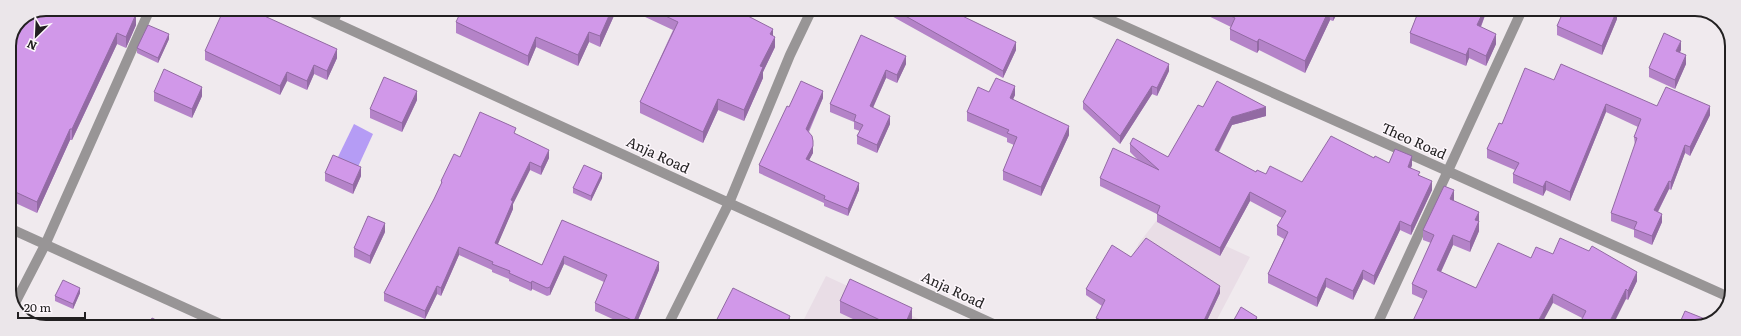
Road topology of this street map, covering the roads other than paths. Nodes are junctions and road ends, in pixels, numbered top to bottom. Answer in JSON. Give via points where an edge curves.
{"nodes":[{"id":1,"x":147,"y":16,"type":"edge"},
{"id":2,"x":320,"y":16,"type":"edge"},
{"id":3,"x":336,"y":16,"type":"edge"},
{"id":4,"x":809,"y":16,"type":"edge"},
{"id":5,"x":1102,"y":16,"type":"edge"},
{"id":6,"x":1519,"y":16,"type":"edge"},
{"id":7,"x":333,"y":22,"type":"junction"},
{"id":8,"x":1448,"y":171,"type":"junction"},
{"id":9,"x":729,"y":203,"type":"junction"},
{"id":10,"x":16,"y":231,"type":"edge"},
{"id":11,"x":45,"y":245,"type":"junction"},
{"id":12,"x":1724,"y":295,"type":"edge"},
{"id":13,"x":17,"y":298,"type":"edge"},
{"id":14,"x":212,"y":320,"type":"edge"},
{"id":15,"x":670,"y":320,"type":"edge"},
{"id":16,"x":985,"y":320,"type":"edge"},
{"id":17,"x":1379,"y":320,"type":"edge"}],
"edges":[{"from":1,"to":11,"type":"street"},
{"from":2,"to":7,"type":"street","name":"Anja Road"},
{"from":3,"to":7,"type":"street"},
{"from":4,"to":9,"type":"street"},
{"from":5,"to":8,"type":"street","name":"Theo Road"},
{"from":6,"to":8,"type":"street"},
{"from":7,"to":9,"type":"street","name":"Anja Road"},
{"from":8,"to":12,"type":"street","name":"Theo Road"},
{"from":8,"to":17,"type":"street"},
{"from":9,"to":15,"type":"street"},
{"from":9,"to":16,"type":"street","name":"Anja Road"},
{"from":10,"to":11,"type":"street"},
{"from":11,"to":13,"type":"street"},
{"from":11,"to":14,"type":"street"}]}
